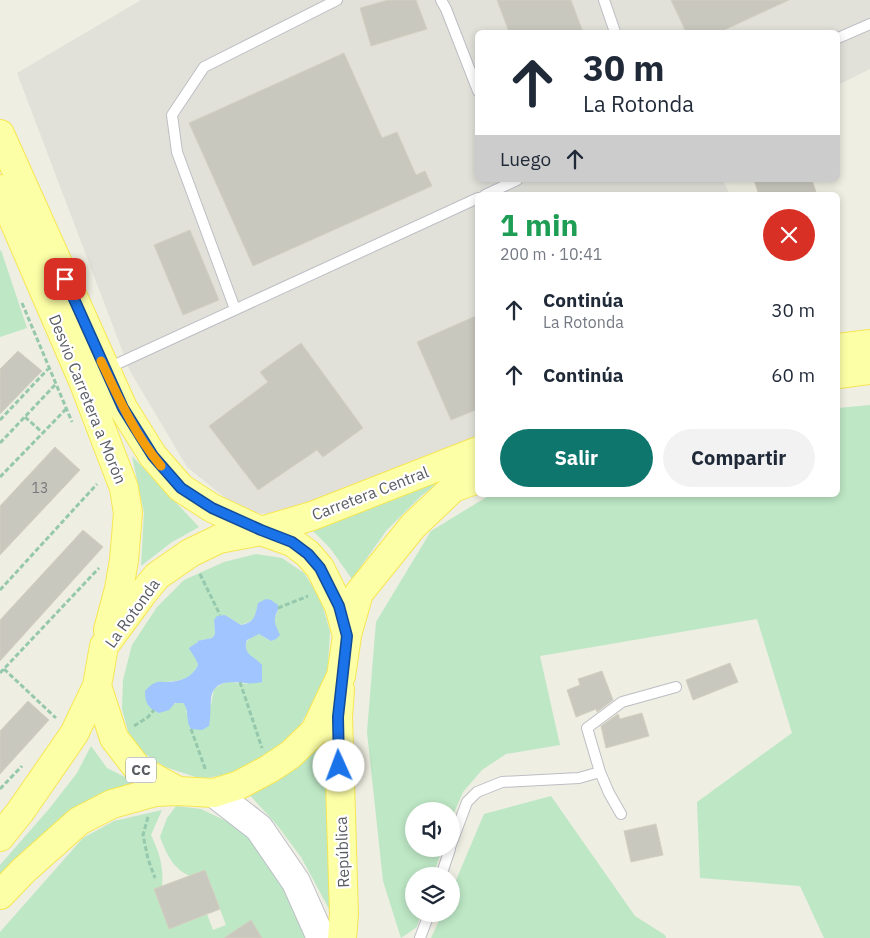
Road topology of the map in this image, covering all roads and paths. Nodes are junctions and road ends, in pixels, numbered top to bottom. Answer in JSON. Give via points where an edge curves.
{"nodes":[{"id":1,"x":337,"y":0,"type":"edge"},
{"id":2,"x":441,"y":0,"type":"edge"},
{"id":3,"x":604,"y":0,"type":"edge"},
{"id":4,"x":870,"y":24,"type":"edge"},
{"id":5,"x":614,"y":30,"type":"edge"},
{"id":6,"x":840,"y":37,"type":"edge"},
{"id":7,"x":475,"y":82,"type":"edge"},
{"id":8,"x":0,"y":134,"type":"edge"},
{"id":9,"x":512,"y":182,"type":"edge"},
{"id":10,"x":0,"y":189,"type":"edge"},
{"id":11,"x":491,"y":192,"type":"edge"},
{"id":12,"x":475,"y":199,"type":"edge"},
{"id":13,"x":18,"y":295,"type":"dead end"},
{"id":14,"x":236,"y":309,"type":"junction"},
{"id":15,"x":870,"y":344,"type":"edge"},
{"id":16,"x":840,"y":348,"type":"edge"},
{"id":17,"x":48,"y":369,"type":"junction"},
{"id":18,"x":870,"y":370,"type":"edge"},
{"id":19,"x":840,"y":374,"type":"edge"},
{"id":20,"x":92,"y":380,"type":"junction"},
{"id":21,"x":55,"y":385,"type":"junction"},
{"id":22,"x":66,"y":409,"type":"junction"},
{"id":23,"x":25,"y":417,"type":"junction"},
{"id":24,"x":0,"y":420,"type":"edge"},
{"id":25,"x":73,"y":426,"type":"dead end"},
{"id":26,"x":43,"y":433,"type":"junction"},
{"id":27,"x":0,"y":443,"type":"edge"},
{"id":28,"x":475,"y":452,"type":"edge"},
{"id":29,"x":94,"y":476,"type":"dead end"},
{"id":30,"x":0,"y":477,"type":"edge"},
{"id":31,"x":475,"y":480,"type":"edge"},
{"id":32,"x":97,"y":484,"type":"junction"},
{"id":33,"x":101,"y":493,"type":"dead end"},
{"id":34,"x":261,"y":530,"type":"junction"},
{"id":35,"x":190,"y":553,"type":"junction"},
{"id":36,"x":98,"y":576,"type":"dead end"},
{"id":37,"x":329,"y":586,"type":"junction"},
{"id":38,"x":0,"y":590,"type":"edge"},
{"id":39,"x":278,"y":608,"type":"dead end"},
{"id":40,"x":220,"y":615,"type":"dead end"},
{"id":41,"x":347,"y":636,"type":"junction"},
{"id":42,"x":104,"y":646,"type":"junction"},
{"id":43,"x":4,"y":669,"type":"junction"},
{"id":44,"x":0,"y":673,"type":"edge"},
{"id":45,"x":342,"y":676,"type":"junction"},
{"id":46,"x":240,"y":682,"type":"dead end"},
{"id":47,"x":97,"y":686,"type":"junction"},
{"id":48,"x":676,"y":687,"type":"dead end"},
{"id":49,"x":191,"y":729,"type":"dead end"},
{"id":50,"x":74,"y":734,"type":"junction"},
{"id":51,"x":269,"y":770,"type":"junction"},
{"id":52,"x":600,"y":772,"type":"junction"},
{"id":53,"x":166,"y":792,"type":"junction"},
{"id":54,"x":214,"y":793,"type":"junction"},
{"id":55,"x":621,"y":814,"type":"dead end"},
{"id":56,"x":460,"y":822,"type":"edge"},
{"id":57,"x":0,"y":836,"type":"edge"},
{"id":58,"x":155,"y":878,"type":"dead end"},
{"id":59,"x":0,"y":895,"type":"edge"},
{"id":60,"x":425,"y":922,"type":"edge"},
{"id":61,"x":322,"y":938,"type":"edge"},
{"id":62,"x":342,"y":938,"type":"edge"},
{"id":63,"x":420,"y":938,"type":"edge"}],
"edges":[{"from":1,"to":14,"type":"lane","via":[[204,66],[172,115],[177,152]]},
{"from":2,"to":7,"type":"lane"},
{"from":3,"to":5,"type":"lane"},
{"from":4,"to":6,"type":"lane"},
{"from":8,"to":20,"type":"main road","name":"Desvio Carretera a Morón"},
{"from":9,"to":11,"type":"lane"},
{"from":10,"to":20,"type":"main road","name":"Desvio Carretera a Morón"},
{"from":12,"to":14,"type":"lane"},
{"from":13,"to":17,"type":"path"},
{"from":14,"to":20,"type":"lane"},
{"from":15,"to":16,"type":"main road"},
{"from":17,"to":21,"type":"path"},
{"from":17,"to":24,"type":"path"},
{"from":18,"to":19,"type":"main road"},
{"from":20,"to":22,"type":"path"},
{"from":20,"to":34,"type":"main road","name":"Desvio Carretera a Morón","via":[[123,408],[153,456],[181,488],[212,508]]},
{"from":20,"to":42,"type":"main road","name":"Desvio Carretera a Morón","via":[[124,488],[128,513],[119,589]]},
{"from":21,"to":22,"type":"path"},
{"from":21,"to":23,"type":"path"},
{"from":22,"to":25,"type":"path"},
{"from":22,"to":26,"type":"path"},
{"from":23,"to":26,"type":"path"},
{"from":23,"to":27,"type":"path"},
{"from":26,"to":30,"type":"path"},
{"from":28,"to":34,"type":"main road","name":"Carretera Central","number":"CC","via":[[312,516]]},
{"from":29,"to":32,"type":"path"},
{"from":31,"to":41,"type":"main road","name":"Carretera Central","number":"CC","via":[[453,488],[413,526],[359,593]]},
{"from":32,"to":33,"type":"path"},
{"from":32,"to":38,"type":"path"},
{"from":34,"to":35,"type":"main road","name":"La Rotonda","number":"CC","via":[[220,540]]},
{"from":34,"to":37,"type":"main road","name":"La Rotonda","number":"CC","via":[[292,542],[308,554]]},
{"from":35,"to":40,"type":"path"},
{"from":35,"to":42,"type":"main road","name":"La Rotonda","number":"CC","via":[[158,576],[142,593]]},
{"from":36,"to":43,"type":"path","via":[[101,566]]},
{"from":37,"to":39,"type":"path"},
{"from":37,"to":41,"type":"main road","name":"La Rotonda","number":"CC","via":[[339,606]]},
{"from":41,"to":45,"type":"main road","name":"La Rotonda","number":"CC"},
{"from":42,"to":47,"type":"main road","name":"La Rotonda","number":"CC"},
{"from":43,"to":44,"type":"path"},
{"from":43,"to":50,"type":"path"},
{"from":45,"to":51,"type":"main road","name":"La Rotonda","number":"CC","via":[[314,731]]},
{"from":45,"to":62,"type":"main road","name":"República","number":"CC","via":[[338,717]]},
{"from":46,"to":51,"type":"path"},
{"from":47,"to":50,"type":"main road","number":"CC"},
{"from":47,"to":53,"type":"main road","name":"La Rotonda","number":"CC","via":[[114,738],[138,769]]},
{"from":48,"to":52,"type":"lane","via":[[622,702],[587,728]]},
{"from":49,"to":54,"type":"path"},
{"from":50,"to":57,"type":"main road","number":"CC"},
{"from":51,"to":54,"type":"main road","name":"La Rotonda","number":"CC"},
{"from":52,"to":55,"type":"lane"},
{"from":52,"to":56,"type":"lane","via":[[579,778],[502,782],[477,792],[468,802]]},
{"from":53,"to":54,"type":"main road","name":"La Rotonda","number":"CC"},
{"from":53,"to":58,"type":"path","via":[[143,835]]},
{"from":53,"to":59,"type":"main road","number":"CC","via":[[112,804],[78,821]]},
{"from":54,"to":61,"type":"street","via":[[259,828],[296,882]]},
{"from":60,"to":63,"type":"lane"}]}
